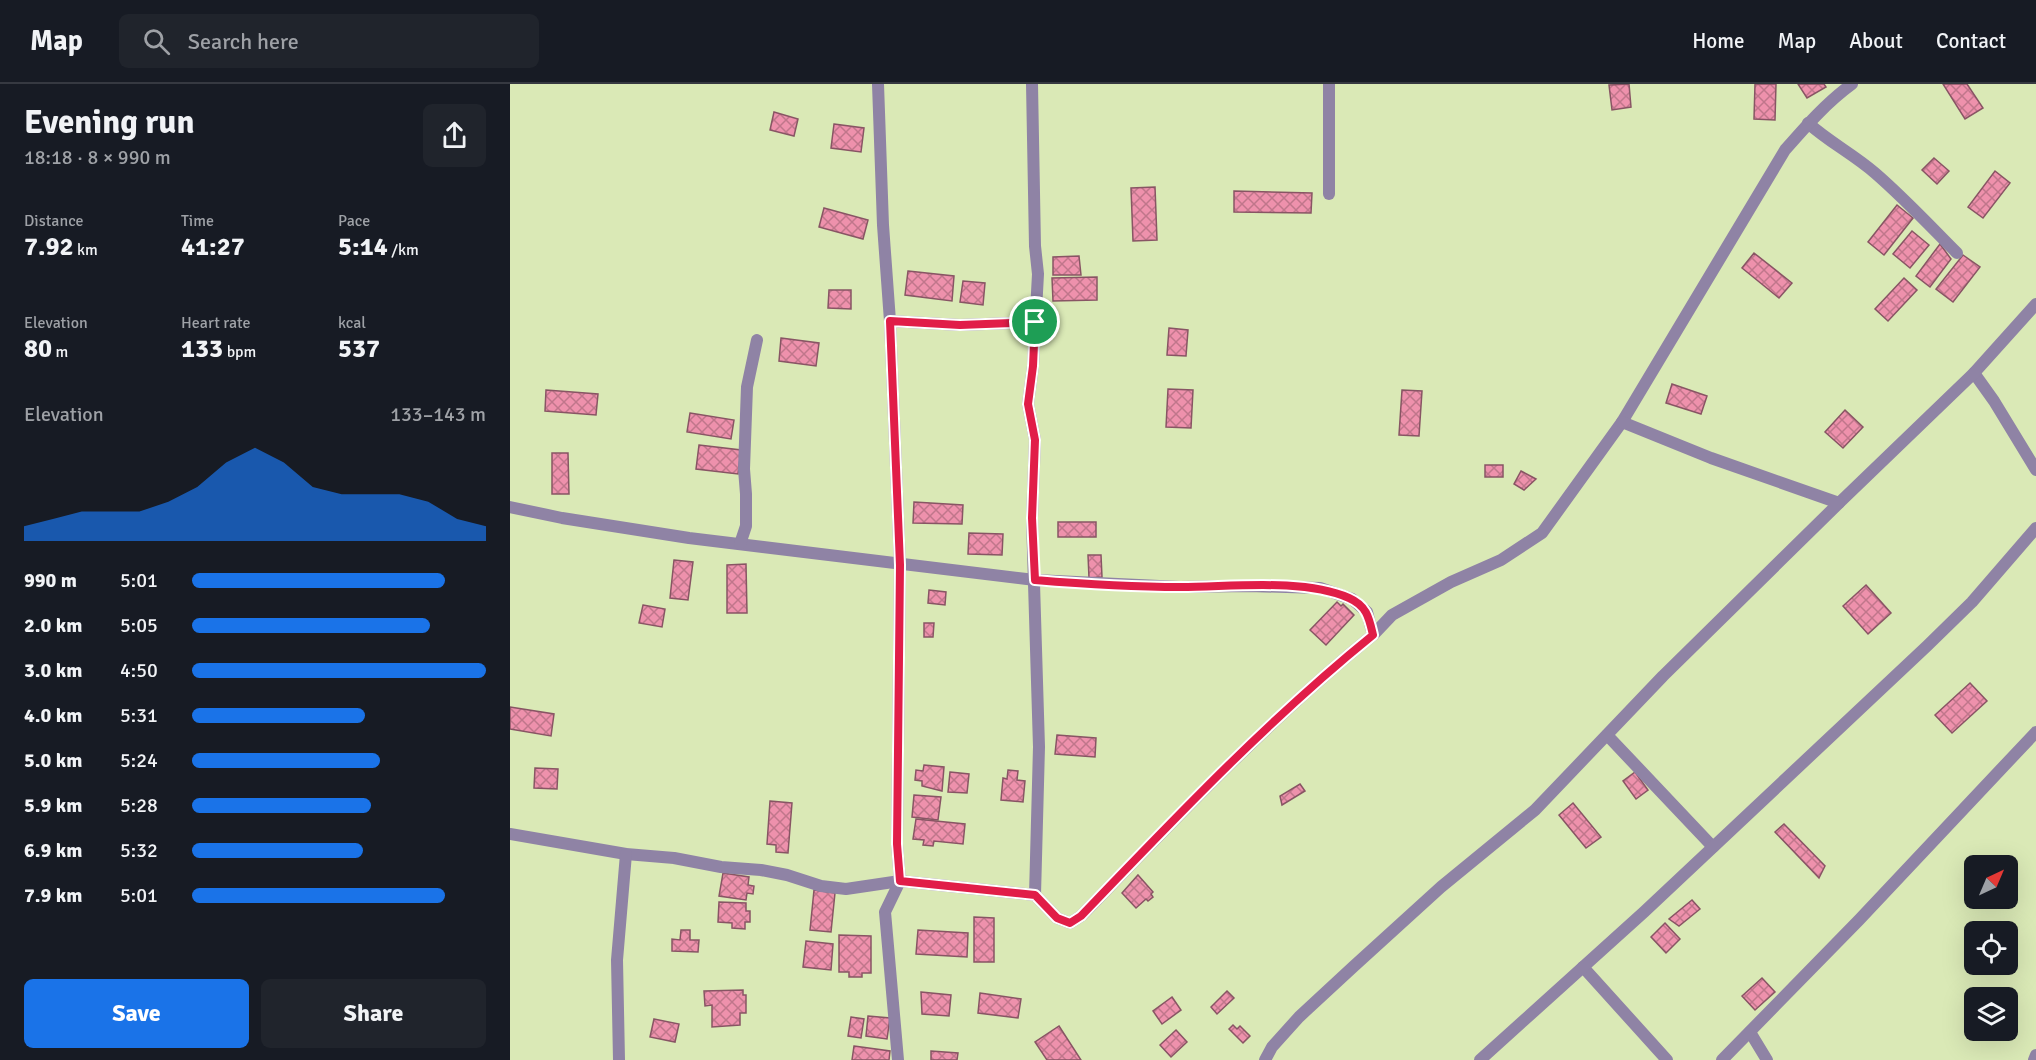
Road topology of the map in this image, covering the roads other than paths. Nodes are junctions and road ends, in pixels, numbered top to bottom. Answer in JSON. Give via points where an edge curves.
{"nodes":[{"id":1,"x":878,"y":84,"type":"edge"},
{"id":2,"x":1032,"y":84,"type":"edge"},
{"id":3,"x":1329,"y":84,"type":"edge"},
{"id":4,"x":1852,"y":84,"type":"edge"},
{"id":5,"x":1808,"y":123,"type":"junction"},
{"id":6,"x":1329,"y":194,"type":"dead end"},
{"id":7,"x":1957,"y":253,"type":"dead end"},
{"id":8,"x":2036,"y":304,"type":"edge"},
{"id":9,"x":890,"y":321,"type":"junction"},
{"id":10,"x":1035,"y":322,"type":"junction"},
{"id":11,"x":757,"y":340,"type":"dead end"},
{"id":12,"x":1974,"y":373,"type":"junction"},
{"id":13,"x":1622,"y":422,"type":"junction"},
{"id":14,"x":2036,"y":470,"type":"edge"},
{"id":15,"x":1839,"y":503,"type":"junction"},
{"id":16,"x":510,"y":507,"type":"edge"},
{"id":17,"x":2036,"y":528,"type":"edge"},
{"id":18,"x":740,"y":544,"type":"junction"},
{"id":19,"x":900,"y":565,"type":"junction"},
{"id":20,"x":1035,"y":580,"type":"junction"},
{"id":21,"x":1373,"y":635,"type":"junction"},
{"id":22,"x":2036,"y":732,"type":"edge"},
{"id":23,"x":1607,"y":735,"type":"junction"},
{"id":24,"x":510,"y":834,"type":"edge"},
{"id":25,"x":1713,"y":847,"type":"junction"},
{"id":26,"x":626,"y":854,"type":"junction"},
{"id":27,"x":900,"y":881,"type":"junction"},
{"id":28,"x":1035,"y":895,"type":"junction"},
{"id":29,"x":1583,"y":967,"type":"junction"},
{"id":30,"x":1750,"y":1032,"type":"junction"},
{"id":31,"x":2036,"y":1055,"type":"edge"},
{"id":32,"x":619,"y":1060,"type":"edge"},
{"id":33,"x":898,"y":1060,"type":"edge"},
{"id":34,"x":1265,"y":1060,"type":"edge"},
{"id":35,"x":1480,"y":1060,"type":"edge"},
{"id":36,"x":1667,"y":1060,"type":"edge"},
{"id":37,"x":1722,"y":1060,"type":"edge"},
{"id":38,"x":1767,"y":1060,"type":"edge"},
{"id":39,"x":2034,"y":1060,"type":"edge"}],
"edges":[{"from":1,"to":9,"type":"street"},
{"from":2,"to":10,"type":"street","via":[[1038,274]]},
{"from":3,"to":6,"type":"street"},
{"from":4,"to":5,"type":"street"},
{"from":5,"to":7,"type":"street","via":[[1872,171]]},
{"from":5,"to":13,"type":"street","via":[[1761,188]]},
{"from":8,"to":12,"type":"street"},
{"from":9,"to":10,"type":"street","via":[[960,325]]},
{"from":9,"to":19,"type":"street"},
{"from":10,"to":20,"type":"street","via":[[1028,404],[1035,440]]},
{"from":11,"to":18,"type":"street","via":[[747,387],[746,526]]},
{"from":12,"to":14,"type":"street"},
{"from":12,"to":15,"type":"street"},
{"from":13,"to":15,"type":"street"},
{"from":13,"to":21,"type":"street","via":[[1539,536],[1501,560],[1392,615]]},
{"from":15,"to":23,"type":"street"},
{"from":16,"to":18,"type":"street"},
{"from":17,"to":25,"type":"street","via":[[1927,646]]},
{"from":18,"to":19,"type":"street"},
{"from":19,"to":20,"type":"street"},
{"from":19,"to":27,"type":"street"},
{"from":20,"to":21,"type":"street","via":[[1169,587],[1320,588],[1352,599],[1367,612]]},
{"from":20,"to":28,"type":"street","via":[[1039,747]]},
{"from":21,"to":28,"type":"street","via":[[1228,765],[1081,916],[1070,923],[1057,918]]},
{"from":22,"to":30,"type":"street"},
{"from":23,"to":25,"type":"street"},
{"from":23,"to":34,"type":"street","via":[[1535,810],[1441,887],[1299,1017]]},
{"from":24,"to":26,"type":"street"},
{"from":25,"to":29,"type":"street"},
{"from":26,"to":27,"type":"street","via":[[761,870],[846,889]]},
{"from":26,"to":32,"type":"street","via":[[617,960]]},
{"from":27,"to":28,"type":"street"},
{"from":27,"to":33,"type":"street","via":[[885,912]]},
{"from":29,"to":35,"type":"street"},
{"from":29,"to":36,"type":"street"},
{"from":30,"to":37,"type":"street"},
{"from":30,"to":38,"type":"street"},
{"from":31,"to":39,"type":"street"}]}
